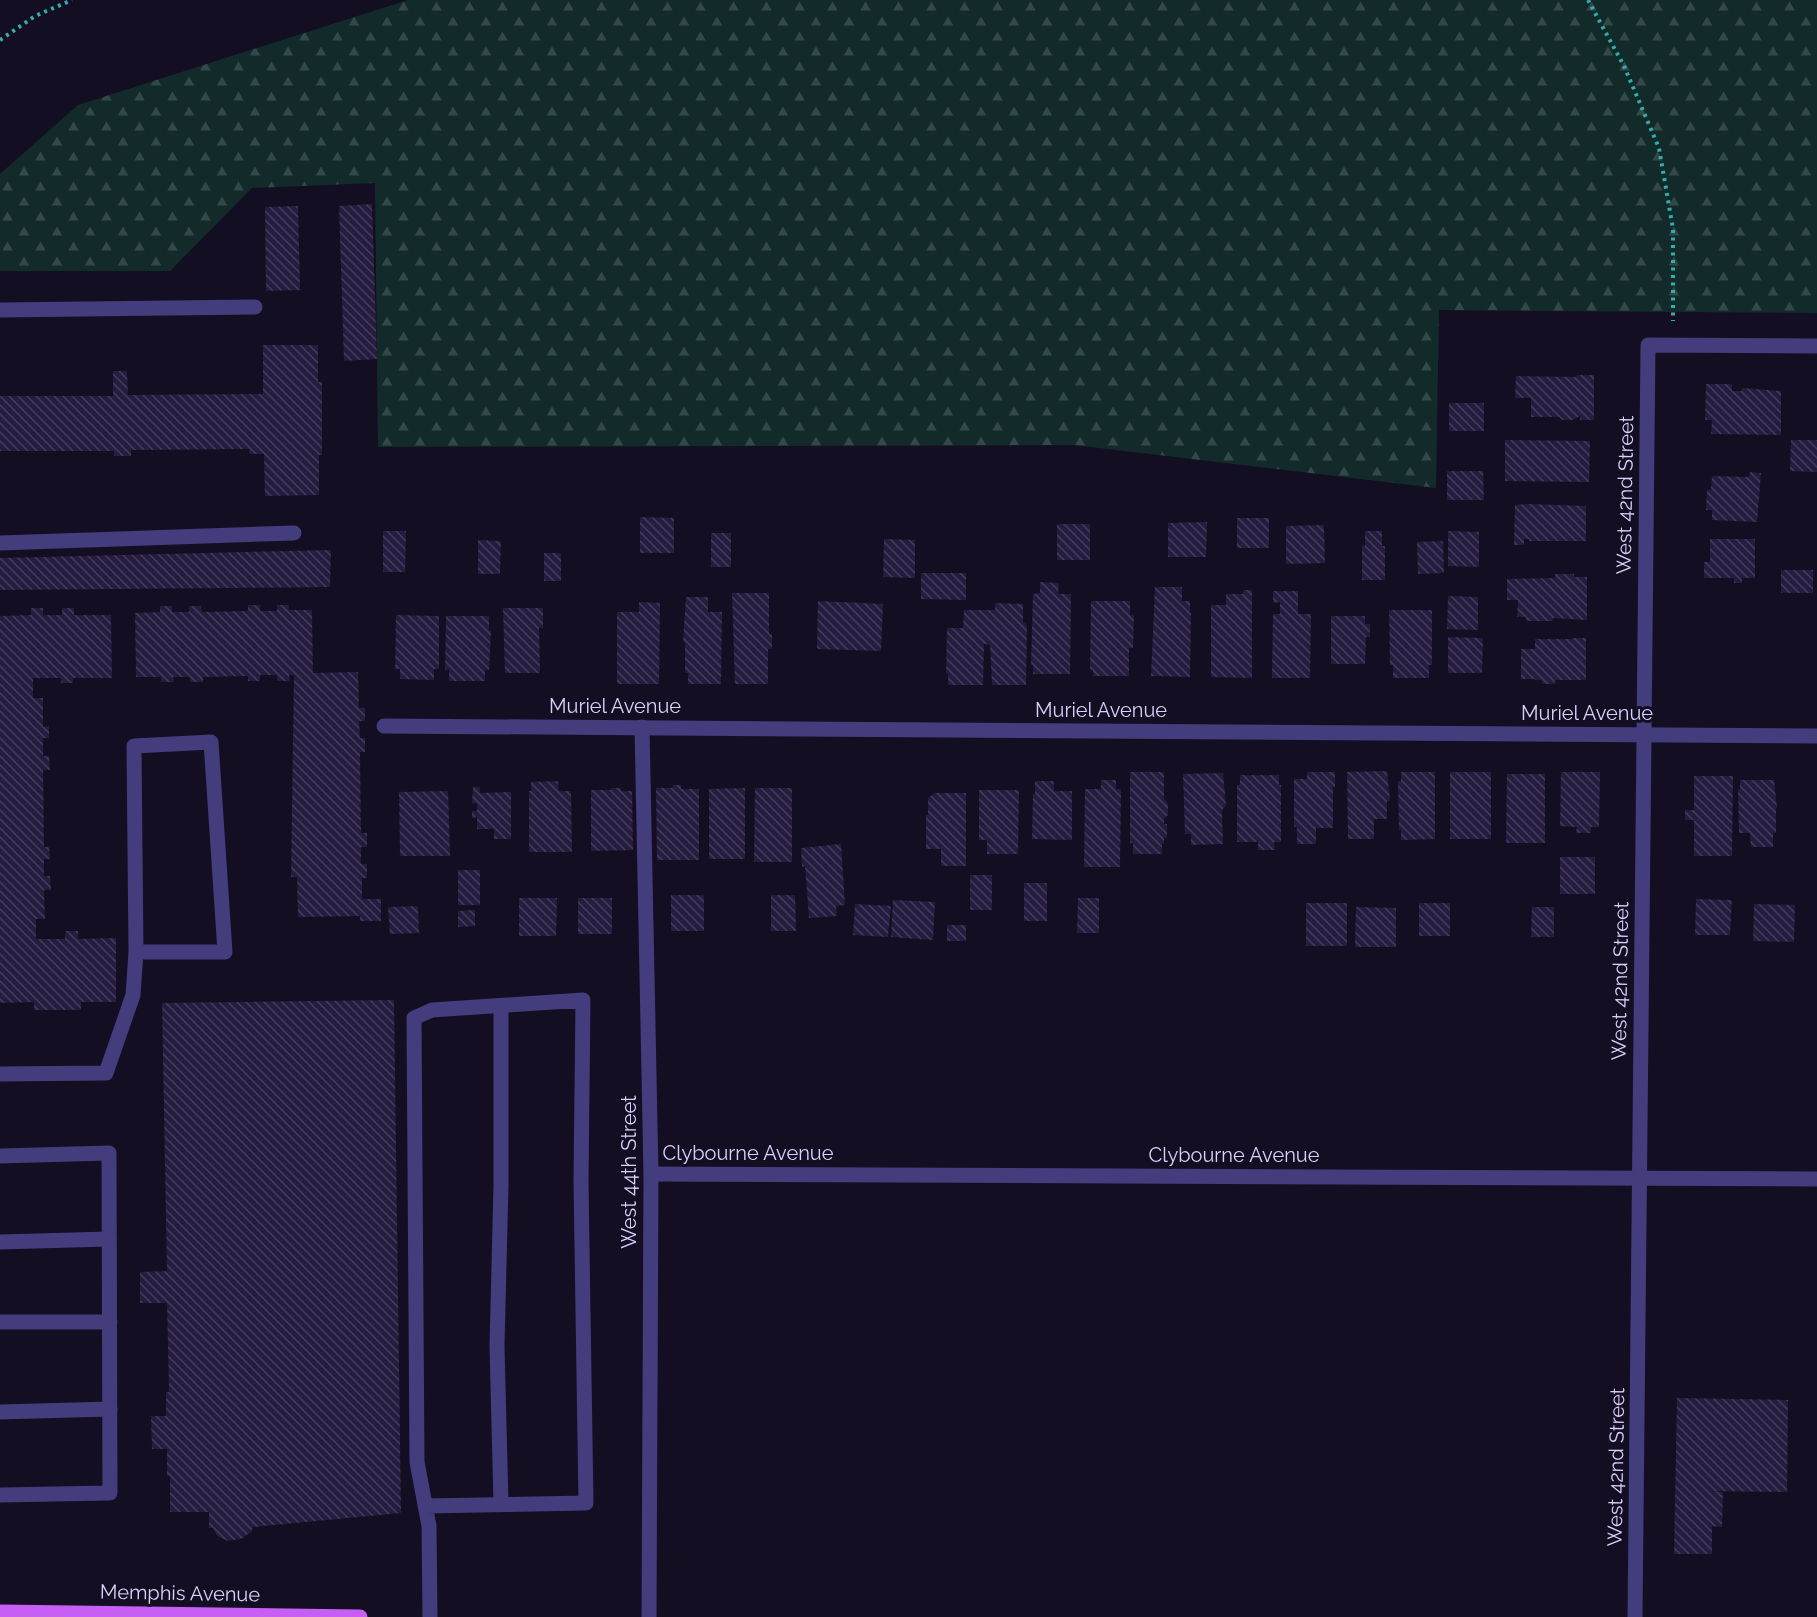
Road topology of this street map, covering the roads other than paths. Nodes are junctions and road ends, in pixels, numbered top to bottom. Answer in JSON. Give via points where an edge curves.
{"nodes":[{"id":1,"x":255,"y":307,"type":"dead end"},
{"id":2,"x":0,"y":310,"type":"edge"},
{"id":3,"x":1817,"y":346,"type":"edge"},
{"id":4,"x":294,"y":533,"type":"dead end"},
{"id":5,"x":0,"y":543,"type":"edge"},
{"id":6,"x":384,"y":726,"type":"dead end"},
{"id":7,"x":642,"y":727,"type":"junction"},
{"id":8,"x":1643,"y":735,"type":"junction"},
{"id":9,"x":1817,"y":736,"type":"edge"},
{"id":10,"x":136,"y":952,"type":"junction"},
{"id":11,"x":501,"y":1006,"type":"junction"},
{"id":12,"x":0,"y":1074,"type":"edge"},
{"id":13,"x":0,"y":1156,"type":"edge"},
{"id":14,"x":651,"y":1174,"type":"junction"},
{"id":15,"x":1639,"y":1178,"type":"junction"},
{"id":16,"x":1817,"y":1179,"type":"edge"},
{"id":17,"x":109,"y":1239,"type":"junction"},
{"id":18,"x":0,"y":1242,"type":"edge"},
{"id":19,"x":0,"y":1322,"type":"edge"},
{"id":20,"x":110,"y":1322,"type":"junction"},
{"id":21,"x":110,"y":1409,"type":"junction"},
{"id":22,"x":0,"y":1412,"type":"edge"},
{"id":23,"x":0,"y":1495,"type":"edge"},
{"id":24,"x":501,"y":1504,"type":"junction"},
{"id":25,"x":425,"y":1506,"type":"junction"},
{"id":26,"x":0,"y":1612,"type":"edge"},
{"id":27,"x":360,"y":1617,"type":"edge"},
{"id":28,"x":430,"y":1617,"type":"edge"},
{"id":29,"x":648,"y":1617,"type":"edge"},
{"id":30,"x":1635,"y":1617,"type":"edge"}],
"edges":[{"from":1,"to":2,"type":"street"},
{"from":3,"to":8,"type":"street","name":"West 42nd Street","via":[[1648,345]]},
{"from":4,"to":5,"type":"street"},
{"from":6,"to":7,"type":"street","name":"Muriel Avenue"},
{"from":7,"to":8,"type":"street","name":"Muriel Avenue"},
{"from":7,"to":14,"type":"street","name":"West 44th Street"},
{"from":8,"to":9,"type":"street","name":"Muriel Avenue"},
{"from":8,"to":15,"type":"street","name":"West 42nd Street"},
{"from":10,"to":10,"type":"street","via":[[134,746],[212,742],[225,952]]},
{"from":10,"to":12,"type":"street","via":[[133,995],[106,1073]]},
{"from":11,"to":24,"type":"street"},
{"from":11,"to":24,"type":"street","via":[[584,1000],[581,1182],[586,1503]]},
{"from":11,"to":25,"type":"street","via":[[432,1010],[414,1018],[415,1415],[417,1462]]},
{"from":13,"to":17,"type":"street","via":[[109,1153]]},
{"from":14,"to":15,"type":"street","name":"Clybourne Avenue"},
{"from":14,"to":29,"type":"street","name":"West 44th Street"},
{"from":15,"to":16,"type":"street","name":"Clybourne Avenue"},
{"from":15,"to":30,"type":"street","name":"West 42nd Street"},
{"from":17,"to":18,"type":"street"},
{"from":17,"to":20,"type":"street"},
{"from":19,"to":20,"type":"street"},
{"from":20,"to":21,"type":"street"},
{"from":21,"to":22,"type":"street"},
{"from":21,"to":23,"type":"street","via":[[110,1493]]},
{"from":24,"to":25,"type":"street"},
{"from":25,"to":28,"type":"street","via":[[429,1526]]},
{"from":26,"to":27,"type":"main road","name":"Memphis Avenue"}]}
